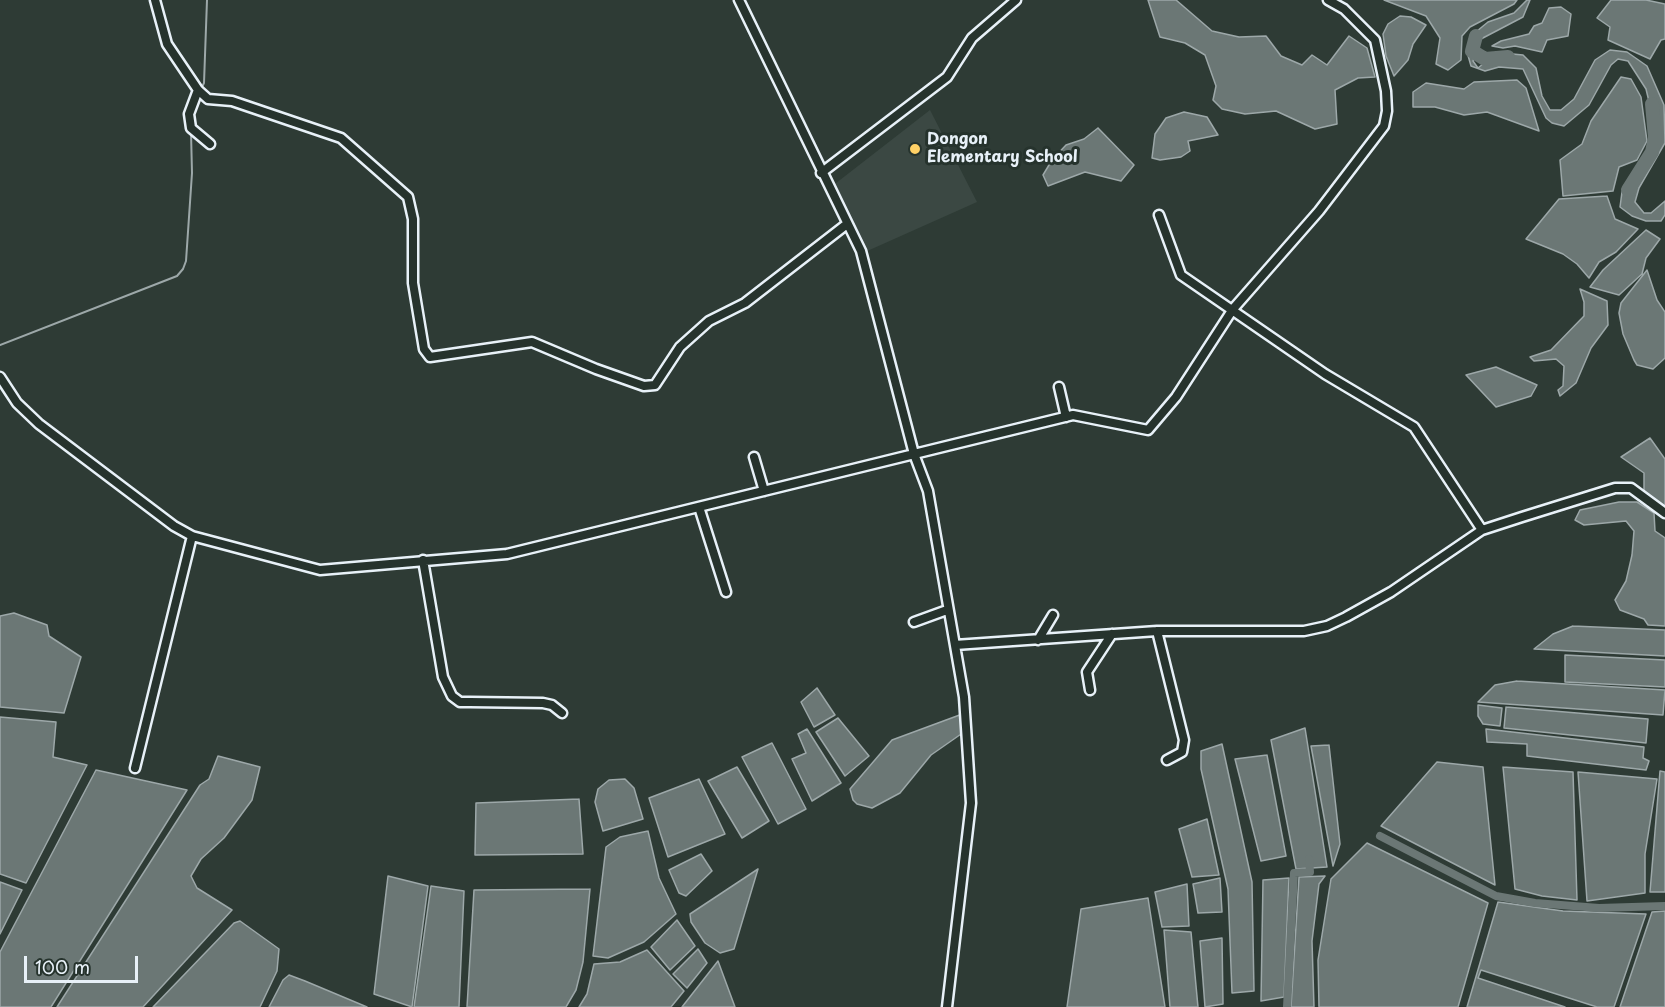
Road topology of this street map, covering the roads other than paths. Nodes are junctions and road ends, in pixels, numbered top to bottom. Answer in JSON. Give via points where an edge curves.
{"nodes":[{"id":1,"x":155,"y":0,"type":"edge"},
{"id":2,"x":739,"y":0,"type":"edge"},
{"id":3,"x":1016,"y":0,"type":"edge"},
{"id":4,"x":1328,"y":0,"type":"edge"},
{"id":5,"x":198,"y":90,"type":"junction"},
{"id":6,"x":210,"y":144,"type":"dead end"},
{"id":7,"x":821,"y":173,"type":"junction"},
{"id":8,"x":1159,"y":215,"type":"dead end"},
{"id":9,"x":847,"y":224,"type":"junction"},
{"id":10,"x":1233,"y":309,"type":"junction"},
{"id":11,"x":0,"y":377,"type":"edge"},
{"id":12,"x":1059,"y":387,"type":"dead end"},
{"id":13,"x":1066,"y":417,"type":"junction"},
{"id":14,"x":914,"y":454,"type":"junction"},
{"id":15,"x":754,"y":458,"type":"dead end"},
{"id":16,"x":764,"y":490,"type":"junction"},
{"id":17,"x":699,"y":507,"type":"junction"},
{"id":18,"x":1665,"y":513,"type":"edge"},
{"id":19,"x":1482,"y":530,"type":"junction"},
{"id":20,"x":192,"y":536,"type":"junction"},
{"id":21,"x":423,"y":560,"type":"junction"},
{"id":22,"x":726,"y":592,"type":"dead end"},
{"id":23,"x":947,"y":610,"type":"junction"},
{"id":24,"x":1053,"y":615,"type":"dead end"},
{"id":25,"x":914,"y":622,"type":"dead end"},
{"id":26,"x":1157,"y":632,"type":"junction"},
{"id":27,"x":1112,"y":634,"type":"junction"},
{"id":28,"x":1038,"y":640,"type":"junction"},
{"id":29,"x":955,"y":645,"type":"junction"},
{"id":30,"x":1090,"y":690,"type":"dead end"},
{"id":31,"x":562,"y":713,"type":"dead end"},
{"id":32,"x":1167,"y":760,"type":"dead end"},
{"id":33,"x":135,"y":768,"type":"dead end"},
{"id":34,"x":947,"y":1007,"type":"edge"}],
"edges":[{"from":1,"to":5,"type":"street","via":[[167,44]]},
{"from":2,"to":7,"type":"street"},
{"from":3,"to":7,"type":"street","via":[[972,38],[947,77]]},
{"from":4,"to":10,"type":"street","via":[[1344,9],[1375,40],[1386,91],[1384,126],[1319,211]]},
{"from":5,"to":6,"type":"street","via":[[189,114],[191,128]]},
{"from":5,"to":9,"type":"street","via":[[208,99],[232,101],[341,138],[408,197],[413,219],[413,283],[424,349],[430,357],[532,342],[644,386],[655,386],[680,347],[709,321],[745,303]]},
{"from":7,"to":9,"type":"street"},
{"from":8,"to":10,"type":"street","via":[[1180,273]]},
{"from":9,"to":14,"type":"street","via":[[861,251]]},
{"from":10,"to":13,"type":"street","via":[[1176,397],[1148,430],[1085,416]]},
{"from":10,"to":19,"type":"street","via":[[1325,374],[1414,427]]},
{"from":11,"to":20,"type":"street","via":[[17,403],[39,424]]},
{"from":12,"to":13,"type":"street"},
{"from":13,"to":14,"type":"street"},
{"from":14,"to":16,"type":"street"},
{"from":14,"to":23,"type":"street","via":[[928,491]]},
{"from":15,"to":16,"type":"street"},
{"from":16,"to":17,"type":"street"},
{"from":17,"to":21,"type":"street","via":[[507,554]]},
{"from":17,"to":22,"type":"street"},
{"from":18,"to":19,"type":"street","via":[[1631,488],[1615,488]]},
{"from":19,"to":26,"type":"street","via":[[1391,592],[1327,626],[1250,633]]},
{"from":20,"to":21,"type":"street","via":[[320,570]]},
{"from":20,"to":33,"type":"street"},
{"from":21,"to":31,"type":"street","via":[[443,677],[452,696],[460,702],[543,703]]},
{"from":23,"to":25,"type":"street"},
{"from":23,"to":29,"type":"street"},
{"from":24,"to":28,"type":"street"},
{"from":26,"to":27,"type":"street"},
{"from":26,"to":32,"type":"street","via":[[1184,740],[1182,752]]},
{"from":27,"to":28,"type":"street"},
{"from":27,"to":30,"type":"street","via":[[1087,672]]},
{"from":28,"to":29,"type":"street"},
{"from":29,"to":34,"type":"street","via":[[964,697],[971,803]]}]}
